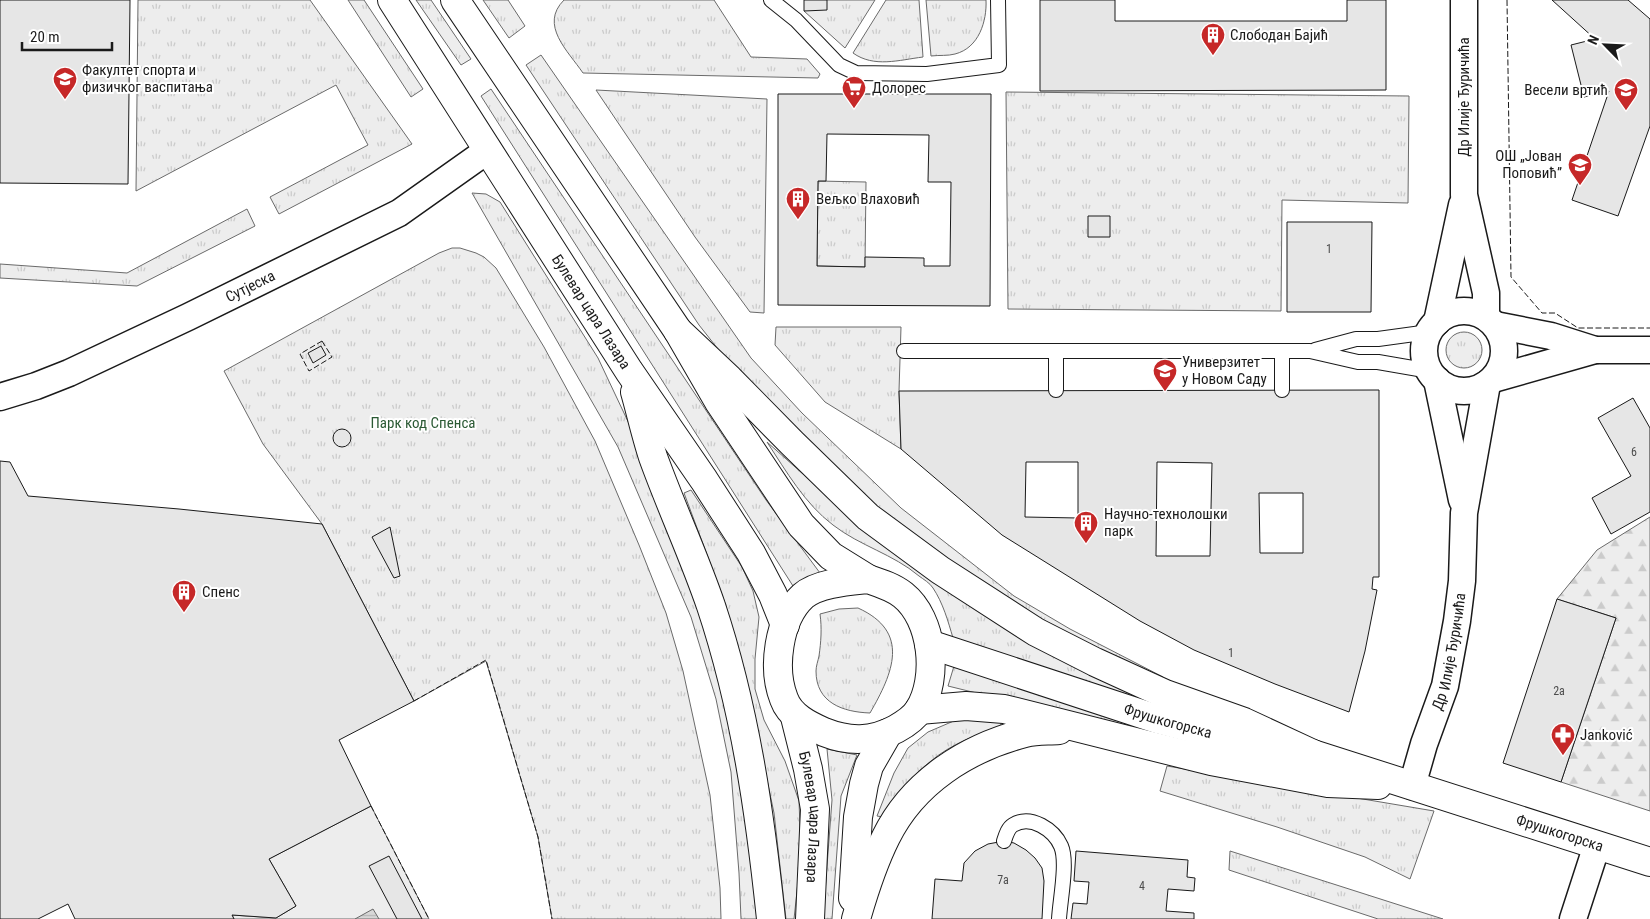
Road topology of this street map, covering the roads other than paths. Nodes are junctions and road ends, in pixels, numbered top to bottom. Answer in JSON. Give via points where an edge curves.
{"nodes":[{"id":1,"x":392,"y":0,"type":"edge"},
{"id":2,"x":455,"y":0,"type":"edge"},
{"id":3,"x":771,"y":0,"type":"edge"},
{"id":4,"x":998,"y":0,"type":"edge"},
{"id":5,"x":1464,"y":0,"type":"edge"},
{"id":6,"x":488,"y":150,"type":"junction"},
{"id":7,"x":1464,"y":195,"type":"junction"},
{"id":8,"x":1490,"y":321,"type":"junction"},
{"id":9,"x":1433,"y":327,"type":"junction"},
{"id":10,"x":678,"y":331,"type":"junction"},
{"id":11,"x":1595,"y":350,"type":"junction"},
{"id":12,"x":1650,"y":350,"type":"edge"},
{"id":13,"x":904,"y":351,"type":"dead end"},
{"id":14,"x":1056,"y":351,"type":"junction"},
{"id":15,"x":1282,"y":351,"type":"junction"},
{"id":16,"x":1310,"y":351,"type":"junction"},
{"id":17,"x":629,"y":371,"type":"junction"},
{"id":18,"x":1433,"y":375,"type":"junction"},
{"id":19,"x":1490,"y":381,"type":"junction"},
{"id":20,"x":1056,"y":390,"type":"dead end"},
{"id":21,"x":1282,"y":390,"type":"dead end"},
{"id":22,"x":0,"y":397,"type":"edge"},
{"id":23,"x":1464,"y":513,"type":"junction"},
{"id":24,"x":868,"y":579,"type":"junction"},
{"id":25,"x":785,"y":625,"type":"junction"},
{"id":26,"x":929,"y":644,"type":"junction"},
{"id":27,"x":919,"y":710,"type":"junction"},
{"id":28,"x":795,"y":717,"type":"junction"},
{"id":29,"x":1077,"y":728,"type":"junction"},
{"id":30,"x":888,"y":733,"type":"junction"},
{"id":31,"x":1313,"y":754,"type":"junction"},
{"id":32,"x":1412,"y":786,"type":"junction"},
{"id":33,"x":1004,"y":841,"type":"dead end"},
{"id":34,"x":1597,"y":845,"type":"junction"},
{"id":35,"x":1650,"y":862,"type":"edge"},
{"id":36,"x":771,"y":919,"type":"edge"},
{"id":37,"x":810,"y":919,"type":"edge"},
{"id":38,"x":851,"y":919,"type":"edge"},
{"id":39,"x":856,"y":919,"type":"edge"},
{"id":40,"x":1059,"y":919,"type":"edge"},
{"id":41,"x":1573,"y":919,"type":"edge"}],
"edges":[{"from":1,"to":6,"type":"main road","name":"Булевар цара Лазара"},
{"from":2,"to":10,"type":"main road"},
{"from":3,"to":4,"type":"lane","via":[[796,20],[839,65],[856,73],[927,74],[999,65]]},
{"from":5,"to":7,"type":"street","name":"Др Илије Ђуричића"},
{"from":6,"to":17,"type":"main road","name":"Булевар цара Лазара"},
{"from":6,"to":22,"type":"street","name":"Сутјеска","via":[[400,213],[69,373]]},
{"from":7,"to":8,"type":"street","name":"Др Илије Ђуричића"},
{"from":7,"to":9,"type":"street","name":"Др Илије Ђуричића"},
{"from":8,"to":9,"type":"street","via":[[1474,312],[1460,311],[1448,315]]},
{"from":8,"to":11,"type":"street"},
{"from":8,"to":19,"type":"street","name":"Др Илије Ђуричића","via":[[1502,338],[1504,352],[1501,367]]},
{"from":9,"to":16,"type":"lane","via":[[1378,339],[1356,339]]},
{"from":9,"to":18,"type":"street","name":"Др Илије Ђуричића","via":[[1424,351]]},
{"from":10,"to":24,"type":"main road","via":[[718,402],[801,526],[831,556]]},
{"from":10,"to":31,"type":"main road","via":[[868,517],[940,570],[1036,632],[1094,662],[1165,694],[1244,722]]},
{"from":11,"to":12,"type":"street"},
{"from":11,"to":19,"type":"street"},
{"from":13,"to":14,"type":"lane"},
{"from":14,"to":15,"type":"lane"},
{"from":14,"to":20,"type":"lane"},
{"from":15,"to":16,"type":"lane"},
{"from":15,"to":21,"type":"lane"},
{"from":16,"to":18,"type":"lane"},
{"from":17,"to":25,"type":"main road","name":"Булевар цара Лазара","via":[[751,553]]},
{"from":17,"to":36,"type":"main road","via":[[653,456],[711,606],[729,667],[755,785]]},
{"from":18,"to":19,"type":"street","via":[[1448,388],[1461,391],[1475,390]]},
{"from":18,"to":23,"type":"street","name":"Др Илије Ђуричића"},
{"from":19,"to":23,"type":"street","name":"Др Илије Ђуричића"},
{"from":23,"to":32,"type":"street","name":"Др Илије Ђуричића","via":[[1462,582],[1445,686]]},
{"from":24,"to":25,"type":"main road","via":[[830,584],[804,596]]},
{"from":24,"to":26,"type":"main road","via":[[904,595],[924,625]]},
{"from":25,"to":28,"type":"main road","via":[[779,661],[780,682],[784,701]]},
{"from":26,"to":27,"type":"main road","via":[[928,686]]},
{"from":26,"to":31,"type":"main road","name":"Фрушкогорска","via":[[1170,723]]},
{"from":27,"to":29,"type":"main road","name":"Фрушкогорска","via":[[966,706],[1004,709]]},
{"from":27,"to":30,"type":"main road","via":[[906,723]]},
{"from":28,"to":30,"type":"main road","via":[[846,739],[872,739]]},
{"from":28,"to":37,"type":"main road","name":"Булевар цара Лазара","via":[[815,809]]},
{"from":29,"to":32,"type":"main road","name":"Фрушкогорска","via":[[1211,761],[1328,783]]},
{"from":29,"to":39,"type":"main road","via":[[1027,733],[984,747],[947,767],[920,790],[886,836],[868,878]]},
{"from":30,"to":38,"type":"main road","via":[[869,766],[864,784],[858,817]]},
{"from":31,"to":32,"type":"main road","name":"Фрушкогорска"},
{"from":32,"to":34,"type":"main road","name":"Фрушкогорска"},
{"from":33,"to":40,"type":"lane","via":[[1014,824],[1037,822],[1061,845],[1064,859]]},
{"from":34,"to":35,"type":"main road","name":"Фрушкогорска"},
{"from":34,"to":41,"type":"street"}]}
